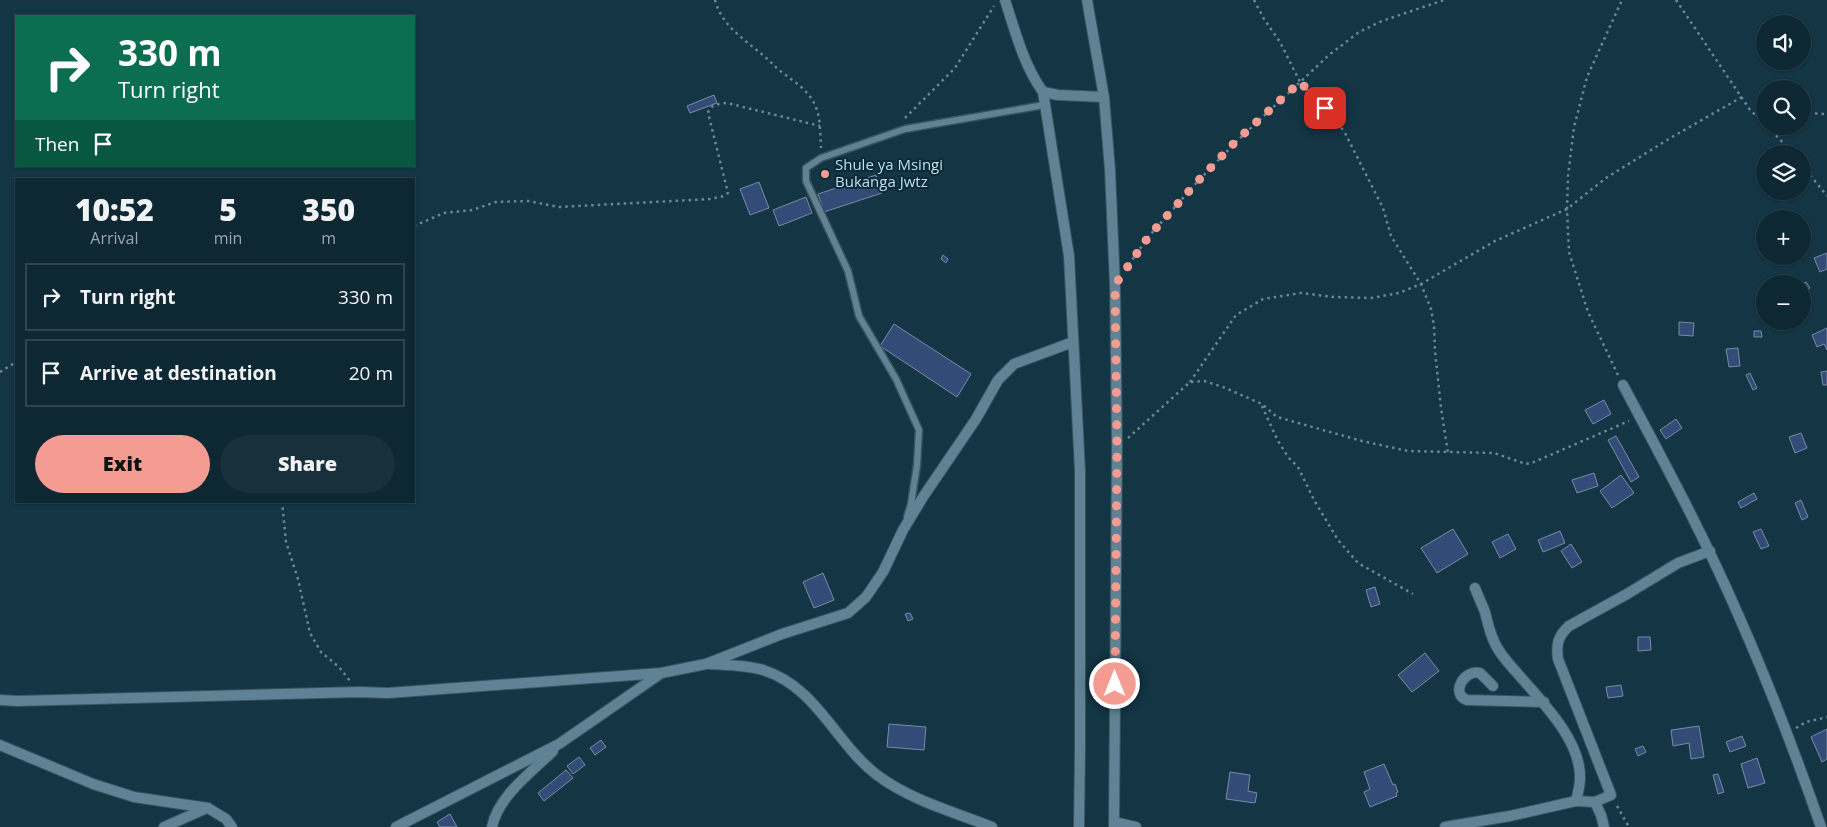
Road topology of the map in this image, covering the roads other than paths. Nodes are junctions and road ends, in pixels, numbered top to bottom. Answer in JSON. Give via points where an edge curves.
{"nodes":[{"id":1,"x":1004,"y":0,"type":"edge"},
{"id":2,"x":1086,"y":0,"type":"edge"},
{"id":3,"x":1043,"y":92,"type":"junction"},
{"id":4,"x":1104,"y":97,"type":"junction"},
{"id":5,"x":1044,"y":105,"type":"junction"},
{"id":6,"x":1073,"y":342,"type":"junction"},
{"id":7,"x":1624,"y":385,"type":"road end"},
{"id":8,"x":903,"y":530,"type":"junction"},
{"id":9,"x":1710,"y":551,"type":"junction"},
{"id":10,"x":1475,"y":588,"type":"dead end"},
{"id":11,"x":706,"y":664,"type":"junction"},
{"id":12,"x":661,"y":673,"type":"junction"},
{"id":13,"x":1493,"y":686,"type":"dead end"},
{"id":14,"x":0,"y":700,"type":"edge"},
{"id":15,"x":1544,"y":702,"type":"junction"},
{"id":16,"x":559,"y":744,"type":"junction"},
{"id":17,"x":0,"y":745,"type":"edge"},
{"id":18,"x":1576,"y":800,"type":"junction"},
{"id":19,"x":1595,"y":802,"type":"junction"},
{"id":20,"x":208,"y":808,"type":"junction"},
{"id":21,"x":1114,"y":824,"type":"edge"},
{"id":22,"x":164,"y":827,"type":"edge"},
{"id":23,"x":232,"y":827,"type":"edge"},
{"id":24,"x":396,"y":827,"type":"edge"},
{"id":25,"x":492,"y":827,"type":"edge"},
{"id":26,"x":992,"y":827,"type":"edge"},
{"id":27,"x":1078,"y":827,"type":"edge"},
{"id":28,"x":1136,"y":827,"type":"edge"},
{"id":29,"x":1445,"y":827,"type":"edge"},
{"id":30,"x":1604,"y":827,"type":"edge"},
{"id":31,"x":1821,"y":827,"type":"edge"}],
"edges":[{"from":1,"to":3,"type":"street","via":[[1029,67]]},
{"from":2,"to":4,"type":"street"},
{"from":3,"to":4,"type":"street"},
{"from":3,"to":5,"type":"street"},
{"from":4,"to":21,"type":"street","via":[[1115,285]]},
{"from":5,"to":6,"type":"street","via":[[1069,256]]},
{"from":5,"to":8,"type":"lane","via":[[905,129],[821,158],[806,168],[806,181],[848,271],[859,316],[896,379],[919,430],[918,465]]},
{"from":6,"to":8,"type":"street","via":[[1014,364],[998,380]]},
{"from":6,"to":27,"type":"street","via":[[1080,471]]},
{"from":7,"to":9,"type":"street"},
{"from":8,"to":11,"type":"street","via":[[883,572],[866,597],[848,613],[782,634]]},
{"from":9,"to":19,"type":"street","via":[[1678,562],[1561,633],[1558,659],[1611,796]]},
{"from":9,"to":31,"type":"street","via":[[1758,659]]},
{"from":10,"to":15,"type":"street","via":[[1501,654]]},
{"from":11,"to":12,"type":"street"},
{"from":11,"to":26,"type":"street","via":[[764,670],[784,681],[800,691],[822,713],[848,748],[877,775],[907,793]]},
{"from":12,"to":14,"type":"street","via":[[388,693]]},
{"from":12,"to":16,"type":"street"},
{"from":13,"to":15,"type":"street","via":[[1480,673],[1469,673],[1462,679],[1460,695],[1467,700]]},
{"from":15,"to":18,"type":"street","via":[[1576,758],[1580,779]]},
{"from":16,"to":24,"type":"street"},
{"from":16,"to":25,"type":"street","via":[[505,800]]},
{"from":17,"to":20,"type":"street","via":[[93,784],[126,794]]},
{"from":18,"to":19,"type":"street"},
{"from":18,"to":29,"type":"street"},
{"from":19,"to":30,"type":"street"},
{"from":20,"to":22,"type":"street"},
{"from":20,"to":23,"type":"street","via":[[226,819]]},
{"from":21,"to":28,"type":"street"}]}
